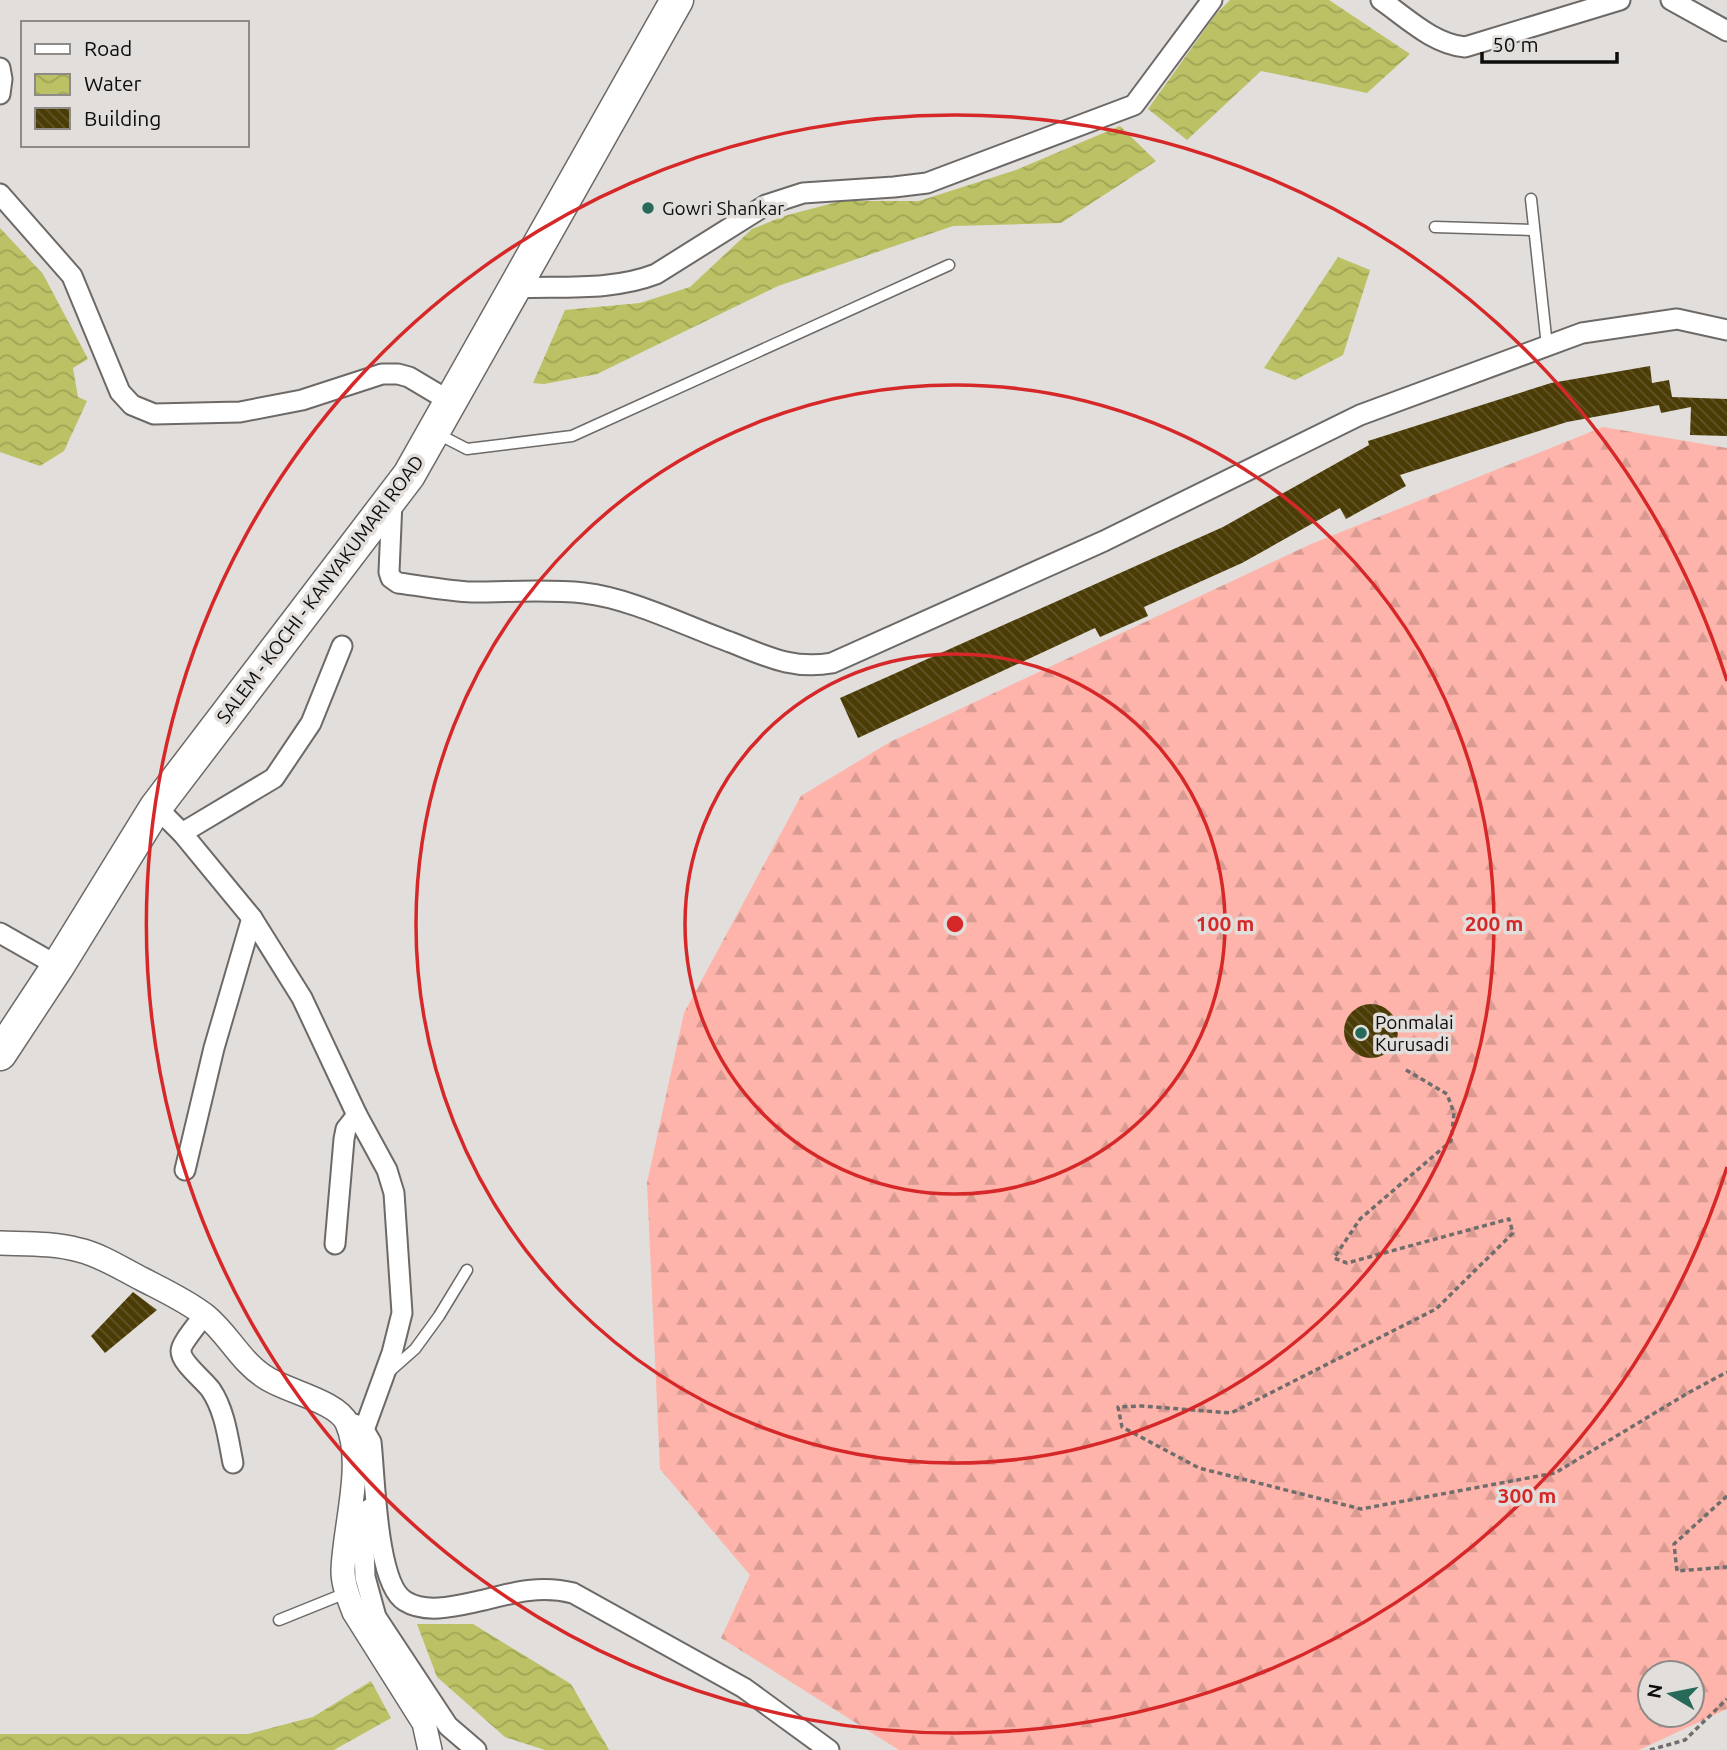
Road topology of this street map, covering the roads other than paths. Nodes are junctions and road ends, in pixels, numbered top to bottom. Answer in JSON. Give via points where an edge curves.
{"nodes":[{"id":1,"x":677,"y":0,"type":"edge"},
{"id":2,"x":1212,"y":0,"type":"edge"},
{"id":3,"x":1382,"y":0,"type":"edge"},
{"id":4,"x":1620,"y":0,"type":"edge"},
{"id":5,"x":1681,"y":2,"type":"edge"},
{"id":6,"x":1727,"y":31,"type":"edge"},
{"id":7,"x":0,"y":68,"type":"edge"},
{"id":8,"x":0,"y":94,"type":"edge"},
{"id":9,"x":0,"y":194,"type":"edge"},
{"id":10,"x":1531,"y":199,"type":"dead end"},
{"id":11,"x":1435,"y":227,"type":"dead end"},
{"id":12,"x":1534,"y":230,"type":"junction"},
{"id":13,"x":949,"y":265,"type":"dead end"},
{"id":14,"x":516,"y":288,"type":"junction"},
{"id":15,"x":1727,"y":330,"type":"edge"},
{"id":16,"x":1547,"y":346,"type":"junction"},
{"id":17,"x":452,"y":402,"type":"junction"},
{"id":18,"x":434,"y":432,"type":"junction"},
{"id":19,"x":392,"y":498,"type":"junction"},
{"id":20,"x":342,"y":646,"type":"dead end"},
{"id":21,"x":156,"y":807,"type":"junction"},
{"id":22,"x":181,"y":833,"type":"junction"},
{"id":23,"x":252,"y":918,"type":"junction"},
{"id":24,"x":0,"y":933,"type":"edge"},
{"id":25,"x":58,"y":966,"type":"junction"},
{"id":26,"x":0,"y":1054,"type":"edge"},
{"id":27,"x":357,"y":1115,"type":"junction"},
{"id":28,"x":185,"y":1170,"type":"dead end"},
{"id":29,"x":0,"y":1243,"type":"edge"},
{"id":30,"x":335,"y":1244,"type":"dead end"},
{"id":31,"x":467,"y":1270,"type":"dead end"},
{"id":32,"x":204,"y":1315,"type":"junction"},
{"id":33,"x":383,"y":1377,"type":"junction"},
{"id":34,"x":355,"y":1426,"type":"junction"},
{"id":35,"x":233,"y":1462,"type":"dead end"},
{"id":36,"x":374,"y":1470,"type":"junction"},
{"id":37,"x":346,"y":1593,"type":"junction"},
{"id":38,"x":279,"y":1620,"type":"dead end"},
{"id":39,"x":430,"y":1750,"type":"edge"},
{"id":40,"x":476,"y":1750,"type":"edge"},
{"id":41,"x":830,"y":1750,"type":"edge"}],
"edges":[{"from":1,"to":14,"type":"highway","name":"SALEM - KOCHI - KANYAKUMARI ROAD"},
{"from":2,"to":14,"type":"street","via":[[1134,105],[926,183],[803,193],[766,205],[642,279]]},
{"from":3,"to":4,"type":"street","via":[[1433,37],[1465,47]]},
{"from":5,"to":6,"type":"street"},
{"from":7,"to":8,"type":"street"},
{"from":9,"to":17,"type":"street","via":[[72,276],[120,392],[132,405],[154,414],[240,412],[302,400],[383,374],[410,377]]},
{"from":10,"to":12,"type":"lane"},
{"from":11,"to":12,"type":"lane"},
{"from":12,"to":16,"type":"lane"},
{"from":13,"to":18,"type":"lane","via":[[572,436],[467,449]]},
{"from":14,"to":17,"type":"highway","name":"SALEM - KOCHI - KANYAKUMARI ROAD"},
{"from":15,"to":16,"type":"street","via":[[1667,320],[1582,333]]},
{"from":16,"to":19,"type":"street","via":[[1360,415],[1104,541],[832,663],[813,666],[773,658],[586,593],[470,592],[398,583],[389,572]]},
{"from":17,"to":18,"type":"highway","name":"SALEM - KOCHI - KANYAKUMARI ROAD"},
{"from":18,"to":19,"type":"highway","name":"SALEM - KOCHI - KANYAKUMARI ROAD"},
{"from":19,"to":21,"type":"highway","name":"SALEM - KOCHI - KANYAKUMARI ROAD"},
{"from":20,"to":22,"type":"street","via":[[311,723],[274,778]]},
{"from":21,"to":22,"type":"street"},
{"from":21,"to":25,"type":"highway","name":"SALEM - KOCHI - KANYAKUMARI ROAD"},
{"from":22,"to":23,"type":"street"},
{"from":23,"to":27,"type":"street","via":[[302,998]]},
{"from":23,"to":28,"type":"street"},
{"from":24,"to":25,"type":"street"},
{"from":25,"to":26,"type":"highway","name":"SALEM - KOCHI - KANYAKUMARI ROAD"},
{"from":27,"to":30,"type":"street","via":[[344,1139]]},
{"from":27,"to":33,"type":"street","via":[[387,1170],[394,1193],[402,1313]]},
{"from":29,"to":32,"type":"street","via":[[81,1250]]},
{"from":31,"to":33,"type":"lane","via":[[415,1349]]},
{"from":32,"to":34,"type":"street","via":[[265,1377],[332,1408]]},
{"from":32,"to":35,"type":"street","via":[[181,1352],[220,1407]]},
{"from":33,"to":34,"type":"street"},
{"from":34,"to":36,"type":"street","via":[[371,1442]]},
{"from":34,"to":37,"type":"street","via":[[343,1572]]},
{"from":36,"to":40,"type":"street","via":[[364,1562],[376,1617],[448,1726]]},
{"from":36,"to":41,"type":"street","via":[[380,1543],[387,1572],[405,1601],[456,1606],[542,1588],[573,1592],[744,1688]]},
{"from":37,"to":38,"type":"lane"},
{"from":37,"to":39,"type":"street","via":[[424,1723]]}]}
